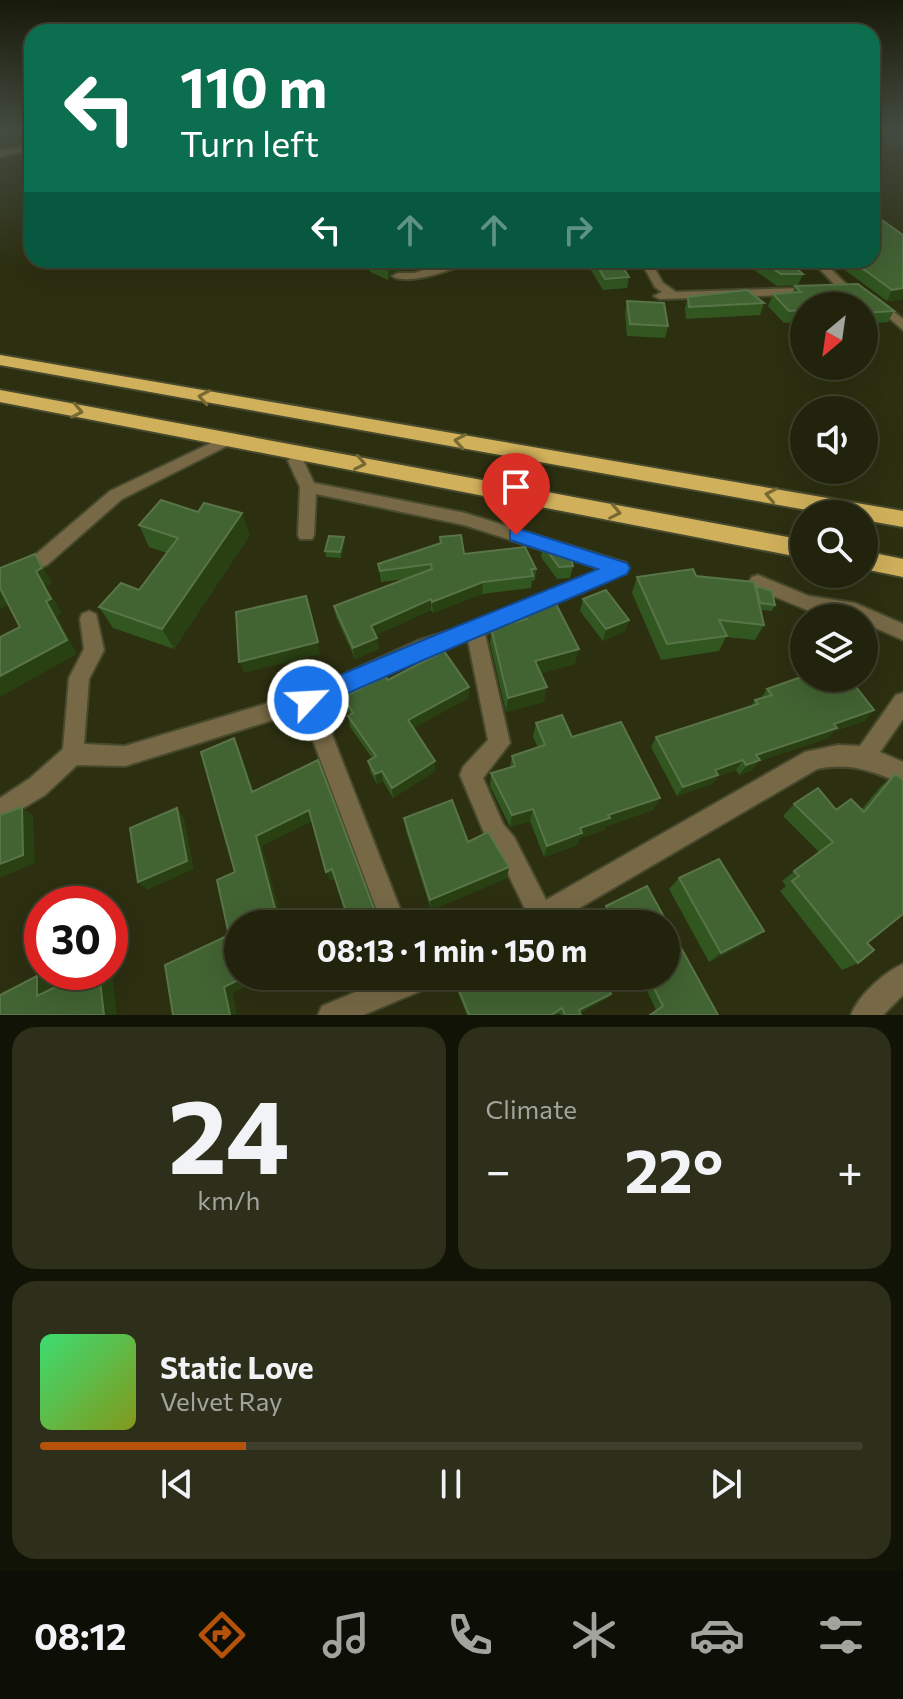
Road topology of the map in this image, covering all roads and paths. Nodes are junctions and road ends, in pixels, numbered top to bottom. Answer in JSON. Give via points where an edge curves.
{"nodes":[{"id":1,"x":430,"y":268,"type":"edge"},
{"id":2,"x":649,"y":268,"type":"edge"},
{"id":3,"x":825,"y":268,"type":"edge"},
{"id":4,"x":398,"y":276,"type":"dead end"},
{"id":5,"x":839,"y":280,"type":"junction"},
{"id":6,"x":903,"y":326,"type":"edge"},
{"id":7,"x":0,"y":360,"type":"edge"},
{"id":8,"x":0,"y":396,"type":"edge"},
{"id":9,"x":228,"y":440,"type":"junction"},
{"id":10,"x":304,"y":453,"type":"junction"},
{"id":11,"x":308,"y":487,"type":"junction"},
{"id":12,"x":903,"y":519,"type":"edge"},
{"id":13,"x":306,"y":535,"type":"dead end"},
{"id":14,"x":790,"y":546,"type":"edge"},
{"id":15,"x":878,"y":563,"type":"edge"},
{"id":16,"x":903,"y":568,"type":"edge"},
{"id":17,"x":0,"y":578,"type":"edge"},
{"id":18,"x":758,"y":582,"type":"edge"},
{"id":19,"x":89,"y":619,"type":"dead end"},
{"id":20,"x":475,"y":630,"type":"junction"},
{"id":21,"x":903,"y":632,"type":"edge"},
{"id":22,"x":308,"y":700,"type":"junction"},
{"id":23,"x":903,"y":702,"type":"edge"},
{"id":24,"x":73,"y":754,"type":"junction"},
{"id":25,"x":866,"y":755,"type":"junction"},
{"id":26,"x":903,"y":773,"type":"edge"},
{"id":27,"x":0,"y":811,"type":"edge"},
{"id":28,"x":389,"y":910,"type":"edge"},
{"id":29,"x":531,"y":910,"type":"edge"},
{"id":30,"x":550,"y":910,"type":"edge"},
{"id":31,"x":903,"y":977,"type":"edge"},
{"id":32,"x":388,"y":990,"type":"edge"},
{"id":33,"x":331,"y":1015,"type":"edge"},
{"id":34,"x":864,"y":1015,"type":"edge"}],
"edges":[{"from":1,"to":4,"type":"street","via":[[415,276]]},
{"from":2,"to":5,"type":"street","via":[[667,295],[846,290]]},
{"from":3,"to":5,"type":"street"},
{"from":5,"to":6,"type":"street","via":[[876,301]]},
{"from":12,"to":7,"type":"highway","one_way":true},
{"from":8,"to":9,"type":"highway","one_way":true},
{"from":9,"to":10,"type":"highway"},
{"from":9,"to":17,"type":"street","via":[[116,495],[41,560]]},
{"from":10,"to":11,"type":"street","via":[[296,461]]},
{"from":10,"to":14,"type":"highway","one_way":true},
{"from":11,"to":13,"type":"street"},
{"from":11,"to":20,"type":"street","via":[[465,519],[620,568]]},
{"from":15,"to":16,"type":"highway"},
{"from":18,"to":21,"type":"street","via":[[807,603],[855,611]]},
{"from":19,"to":24,"type":"street","via":[[94,650],[79,678]]},
{"from":20,"to":22,"type":"street","via":[[424,647]]},
{"from":20,"to":29,"type":"street","via":[[499,743],[471,775]]},
{"from":22,"to":24,"type":"street","via":[[125,756]]},
{"from":22,"to":28,"type":"street"},
{"from":23,"to":25,"type":"street"},
{"from":24,"to":27,"type":"street"},
{"from":25,"to":26,"type":"street"},
{"from":25,"to":30,"type":"street","via":[[839,753],[813,759]]},
{"from":31,"to":34,"type":"street"},
{"from":32,"to":33,"type":"street"}]}
